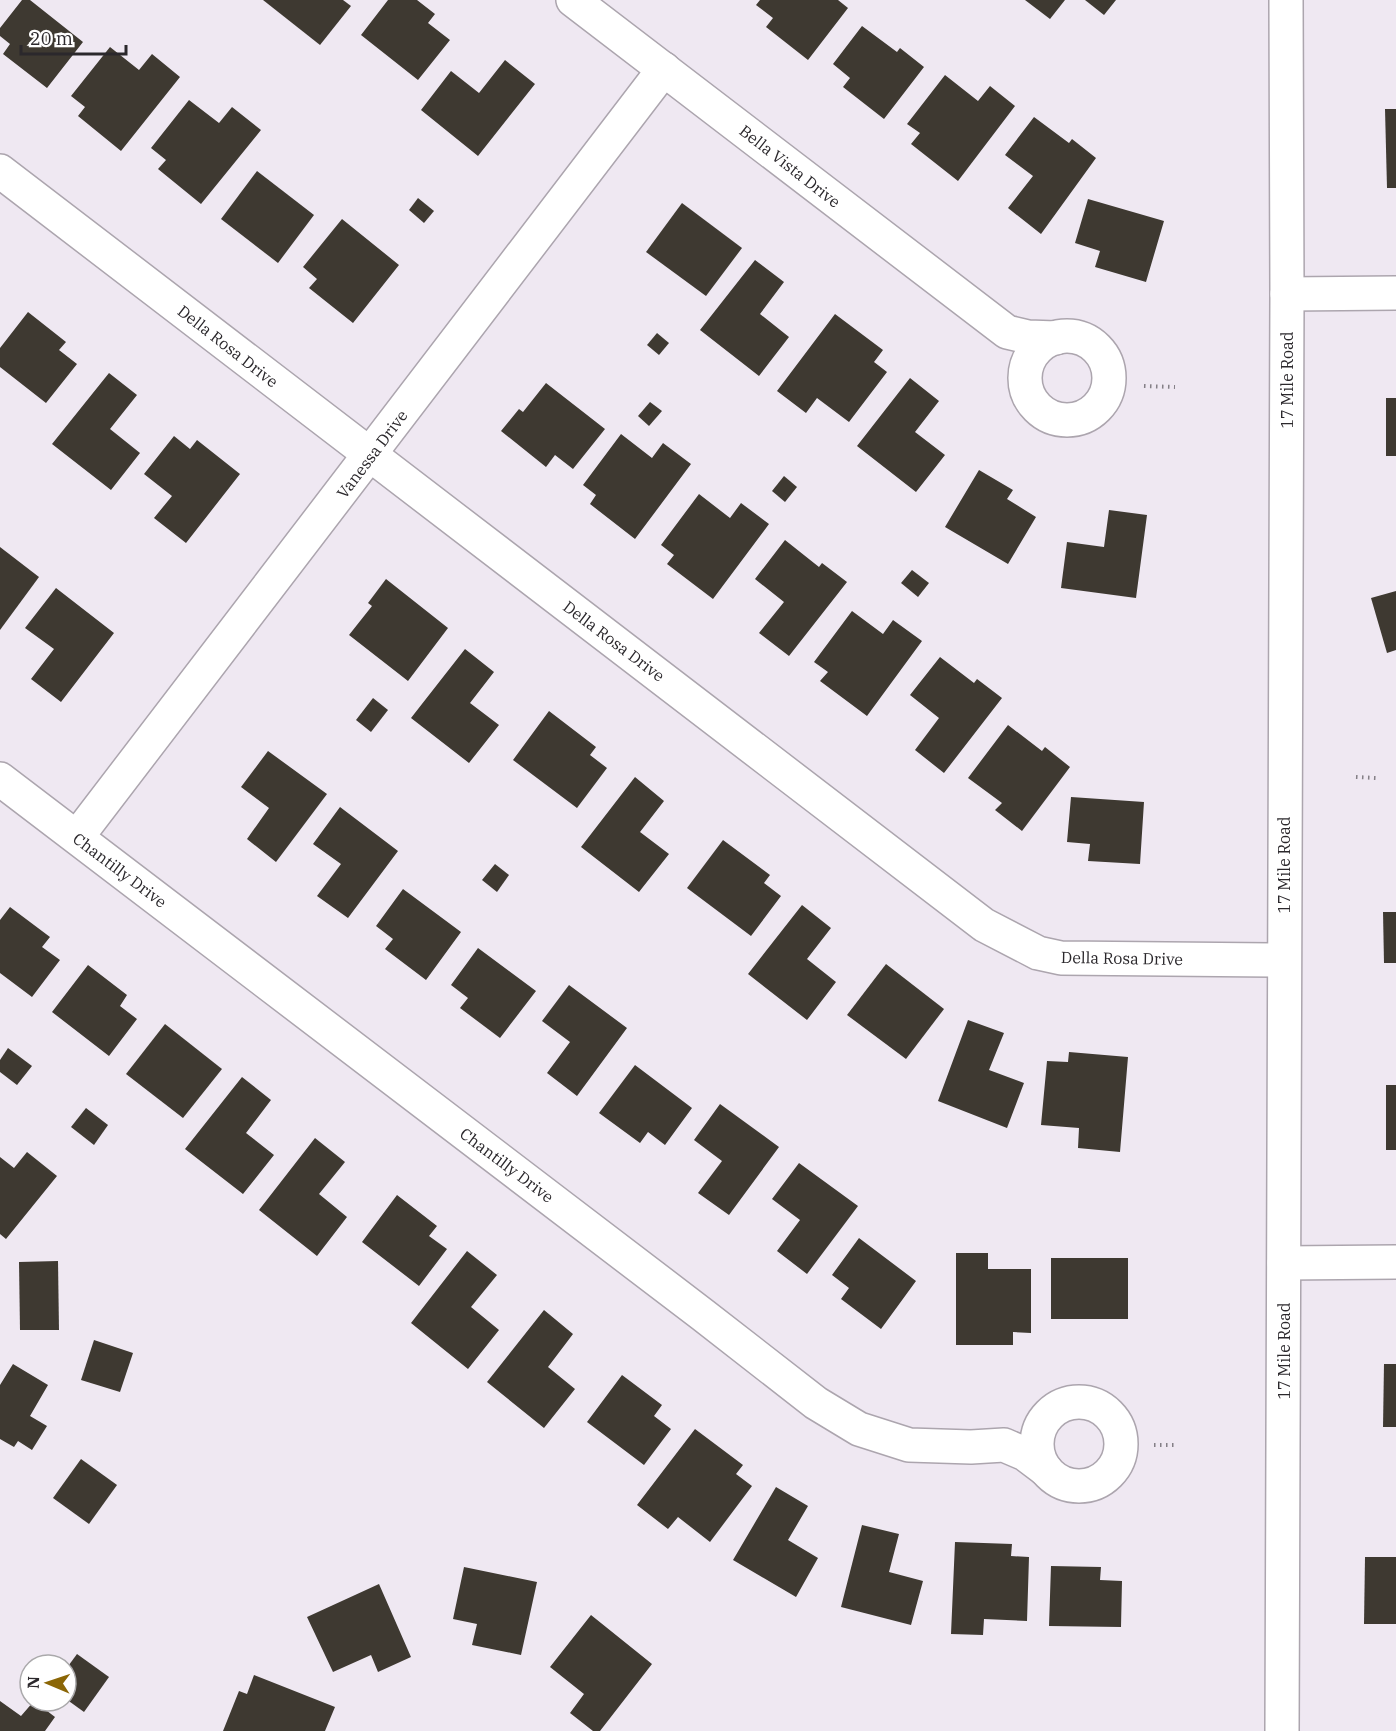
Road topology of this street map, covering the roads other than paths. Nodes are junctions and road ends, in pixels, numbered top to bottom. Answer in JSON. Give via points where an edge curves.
{"nodes":[{"id":1,"x":573,"y":0,"type":"edge"},
{"id":2,"x":1286,"y":0,"type":"edge"},
{"id":3,"x":664,"y":69,"type":"junction"},
{"id":4,"x":0,"y":171,"type":"edge"},
{"id":5,"x":1396,"y":293,"type":"edge"},
{"id":6,"x":1287,"y":294,"type":"junction"},
{"id":7,"x":1007,"y":332,"type":"junction"},
{"id":8,"x":1056,"y":338,"type":"junction"},
{"id":9,"x":1025,"y":378,"type":"junction"},
{"id":10,"x":370,"y":456,"type":"junction"},
{"id":11,"x":0,"y":779,"type":"edge"},
{"id":12,"x":77,"y":837,"type":"junction"},
{"id":13,"x":1283,"y":960,"type":"junction"},
{"id":14,"x":1396,"y":1262,"type":"edge"},
{"id":15,"x":1284,"y":1263,"type":"junction"},
{"id":16,"x":1045,"y":1419,"type":"junction"},
{"id":17,"x":1004,"y":1446,"type":"junction"},
{"id":18,"x":1046,"y":1470,"type":"junction"},
{"id":19,"x":1282,"y":1731,"type":"edge"}],
"edges":[{"from":1,"to":3,"type":"street","name":"Bella Vista Drive"},
{"from":2,"to":6,"type":"street","name":"17 Mile Road"},
{"from":3,"to":7,"type":"street","name":"Bella Vista Drive"},
{"from":3,"to":10,"type":"street","name":"Vanessa Drive"},
{"from":4,"to":10,"type":"street","name":"Della Rosa Drive"},
{"from":5,"to":6,"type":"street"},
{"from":6,"to":13,"type":"street","name":"17 Mile Road"},
{"from":7,"to":8,"type":"street","name":"Bella Vista Drive"},
{"from":7,"to":9,"type":"street","name":"Bella Vista Drive"},
{"from":8,"to":9,"type":"street","via":[[1034,352]]},
{"from":8,"to":9,"type":"street","name":"Bella Vista Drive","via":[[1083,340],[1103,357],[1108,384],[1096,408],[1071,420],[1044,414],[1033,404]]},
{"from":10,"to":12,"type":"street","name":"Vanessa Drive"},
{"from":10,"to":13,"type":"street","name":"Della Rosa Drive","via":[[984,925],[1038,952],[1061,958]]},
{"from":11,"to":12,"type":"street","name":"Chantilly Drive"},
{"from":12,"to":17,"type":"street","name":"Chantilly Drive","via":[[816,1403],[859,1429],[909,1445]]},
{"from":13,"to":15,"type":"street","name":"17 Mile Road"},
{"from":14,"to":15,"type":"street"},
{"from":15,"to":19,"type":"street","name":"17 Mile Road"},
{"from":16,"to":17,"type":"street","via":[[1024,1437]]},
{"from":16,"to":18,"type":"street","via":[[1037,1445]]},
{"from":16,"to":18,"type":"street","via":[[1067,1404],[1094,1405],[1114,1422],[1121,1449],[1109,1474],[1083,1486],[1056,1479]]},
{"from":17,"to":18,"type":"street","name":"Chantilly Drive","via":[[1025,1454]]}]}
